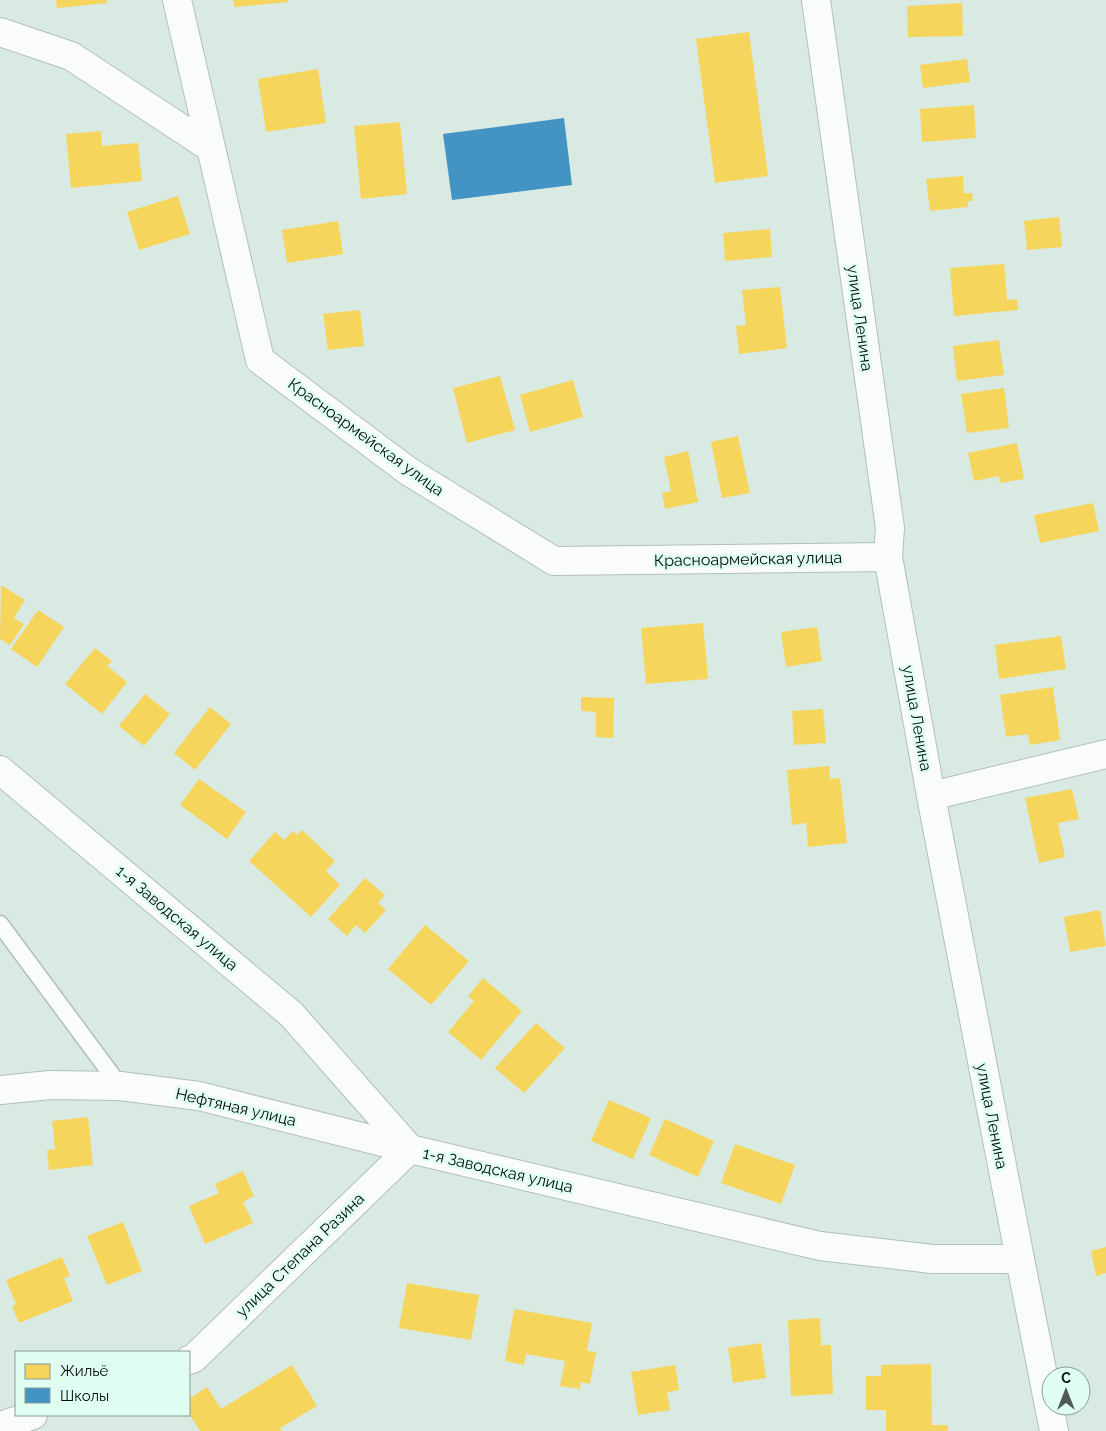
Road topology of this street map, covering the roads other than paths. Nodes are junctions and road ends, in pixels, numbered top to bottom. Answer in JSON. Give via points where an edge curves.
{"nodes":[{"id":1,"x":177,"y":0,"type":"edge"},
{"id":2,"x":816,"y":0,"type":"edge"},
{"id":3,"x":0,"y":32,"type":"edge"},
{"id":4,"x":212,"y":148,"type":"junction"},
{"id":5,"x":888,"y":557,"type":"junction"},
{"id":6,"x":1106,"y":754,"type":"edge"},
{"id":7,"x":0,"y":770,"type":"edge"},
{"id":8,"x":931,"y":796,"type":"junction"},
{"id":9,"x":0,"y":924,"type":"edge"},
{"id":10,"x":120,"y":1086,"type":"junction"},
{"id":11,"x":0,"y":1090,"type":"edge"},
{"id":12,"x":410,"y":1149,"type":"junction"},
{"id":13,"x":1020,"y":1259,"type":"junction"},
{"id":14,"x":190,"y":1360,"type":"edge"},
{"id":15,"x":30,"y":1416,"type":"edge"},
{"id":16,"x":0,"y":1426,"type":"edge"},
{"id":17,"x":1054,"y":1431,"type":"edge"}],
"edges":[{"from":1,"to":4,"type":"street","name":"Красноармейская улица"},
{"from":2,"to":5,"type":"street","name":"улица Ленина","via":[[890,528]]},
{"from":3,"to":4,"type":"street","via":[[71,56]]},
{"from":4,"to":5,"type":"street","name":"Красноармейская улица","via":[[260,360],[408,471],[554,561]]},
{"from":5,"to":8,"type":"street","name":"улица Ленина"},
{"from":6,"to":8,"type":"street"},
{"from":7,"to":12,"type":"street","name":"1-я Заводская улица","via":[[291,1014]]},
{"from":8,"to":13,"type":"street","name":"улица Ленина"},
{"from":9,"to":10,"type":"lane"},
{"from":10,"to":11,"type":"street","name":"Нефтяная улица"},
{"from":10,"to":12,"type":"street","name":"Нефтяная улица","via":[[200,1096]]},
{"from":12,"to":13,"type":"street","name":"1-я Заводская улица","via":[[820,1246],[932,1259]]},
{"from":12,"to":14,"type":"street","name":"улица Степана Разина"},
{"from":13,"to":17,"type":"street","name":"улица Ленина"},
{"from":15,"to":16,"type":"street"}]}
